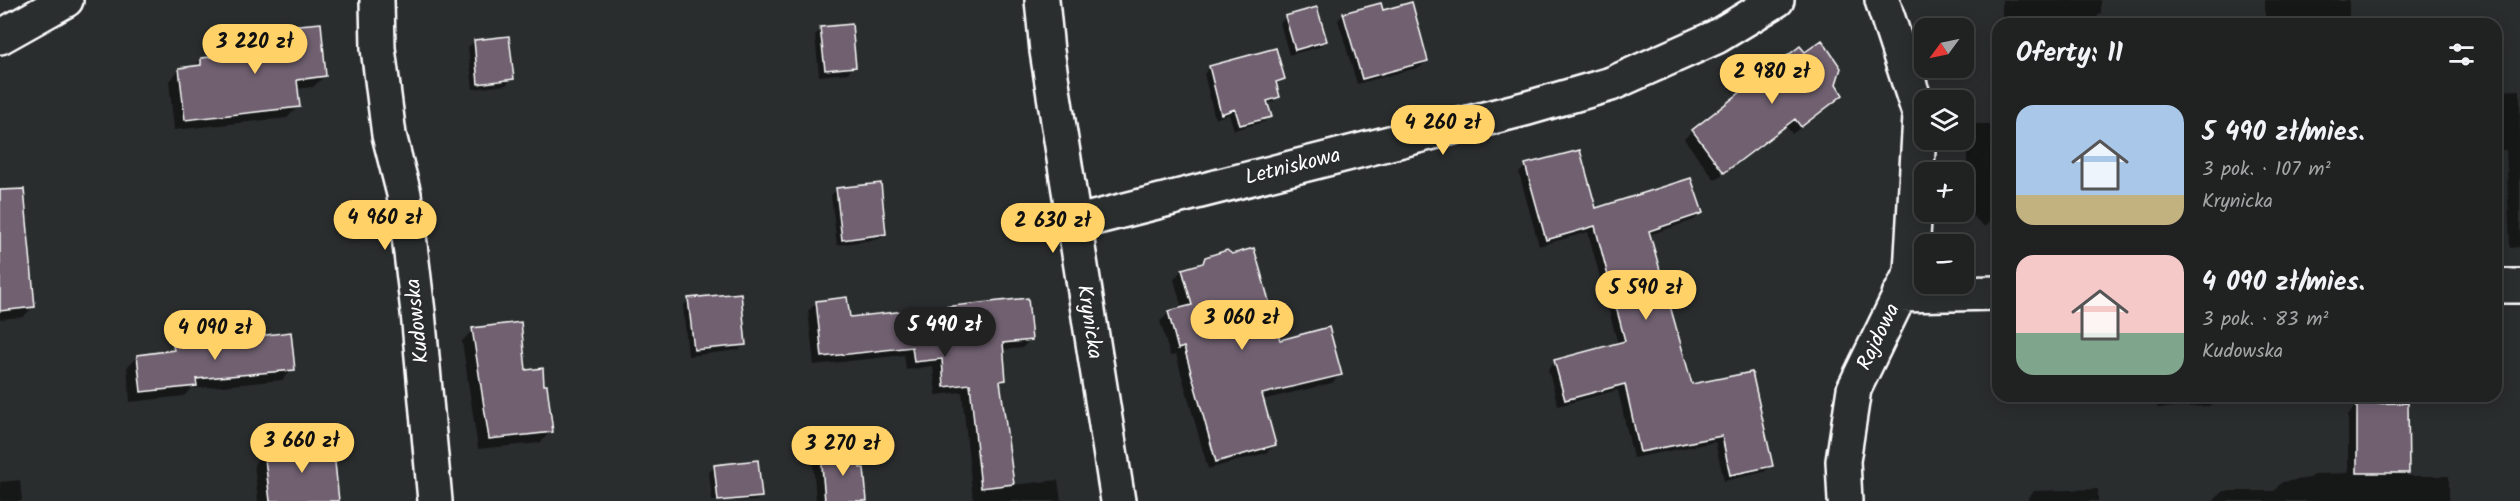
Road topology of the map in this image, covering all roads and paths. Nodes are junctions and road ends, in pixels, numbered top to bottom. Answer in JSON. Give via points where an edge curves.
{"nodes":[{"id":1,"x":66,"y":0,"type":"edge"},
{"id":2,"x":377,"y":0,"type":"edge"},
{"id":3,"x":1042,"y":0,"type":"edge"},
{"id":4,"x":1777,"y":0,"type":"edge"},
{"id":5,"x":1882,"y":0,"type":"edge"},
{"id":6,"x":0,"y":37,"type":"edge"},
{"id":7,"x":1074,"y":223,"type":"junction"},
{"id":8,"x":2502,"y":286,"type":"edge"},
{"id":9,"x":2520,"y":286,"type":"edge"},
{"id":10,"x":1992,"y":293,"type":"edge"},
{"id":11,"x":1899,"y":295,"type":"junction"},
{"id":12,"x":435,"y":501,"type":"edge"},
{"id":13,"x":1118,"y":501,"type":"edge"},
{"id":14,"x":1845,"y":501,"type":"edge"}],
"edges":[{"from":1,"to":6,"type":"street"},
{"from":2,"to":12,"type":"street","name":"Kudowska","via":[[378,48],[389,135],[404,194]]},
{"from":3,"to":7,"type":"street","name":"Krynicka"},
{"from":4,"to":7,"type":"street","name":"Letniskowa","via":[[1716,37],[1611,84]]},
{"from":5,"to":11,"type":"street","name":"Rajdowa","via":[[1920,116],[1911,272]]},
{"from":7,"to":13,"type":"street","name":"Krynicka"},
{"from":8,"to":9,"type":"street"},
{"from":10,"to":11,"type":"street"},
{"from":11,"to":14,"type":"street","name":"Rajdowa","via":[[1854,389],[1843,461]]}]}
